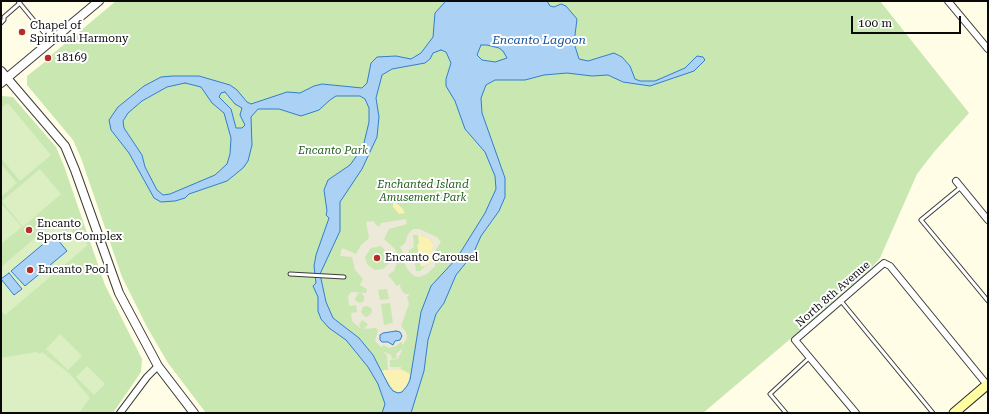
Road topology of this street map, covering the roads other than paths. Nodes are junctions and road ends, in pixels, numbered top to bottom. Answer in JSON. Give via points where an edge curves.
{"nodes":[{"id":1,"x":948,"y":1,"type":"edge"},
{"id":2,"x":19,"y":2,"type":"edge"},
{"id":3,"x":95,"y":2,"type":"edge"},
{"id":4,"x":1,"y":23,"type":"edge"},
{"id":5,"x":51,"y":41,"type":"junction"},
{"id":6,"x":988,"y":49,"type":"edge"},
{"id":7,"x":1,"y":71,"type":"edge"},
{"id":8,"x":4,"y":81,"type":"edge"},
{"id":9,"x":956,"y":181,"type":"dead end"},
{"id":10,"x":961,"y":187,"type":"junction"},
{"id":11,"x":988,"y":220,"type":"edge"},
{"id":12,"x":290,"y":274,"type":"dead end"},
{"id":13,"x":344,"y":277,"type":"dead end"},
{"id":14,"x":840,"y":301,"type":"junction"},
{"id":15,"x":988,"y":301,"type":"edge"},
{"id":16,"x":810,"y":357,"type":"junction"},
{"id":17,"x":158,"y":366,"type":"junction"},
{"id":18,"x":988,"y":385,"type":"edge"},
{"id":19,"x":120,"y":413,"type":"edge"},
{"id":20,"x":194,"y":413,"type":"edge"},
{"id":21,"x":786,"y":413,"type":"edge"},
{"id":22,"x":856,"y":413,"type":"edge"},
{"id":23,"x":933,"y":413,"type":"edge"},
{"id":24,"x":954,"y":413,"type":"edge"}],
"edges":[{"from":1,"to":6,"type":"street"},
{"from":2,"to":4,"type":"lane"},
{"from":2,"to":5,"type":"lane"},
{"from":3,"to":5,"type":"street"},
{"from":5,"to":8,"type":"street"},
{"from":7,"to":8,"type":"street"},
{"from":8,"to":17,"type":"street","via":[[64,146],[120,293]]},
{"from":9,"to":10,"type":"street"},
{"from":10,"to":11,"type":"street"},
{"from":10,"to":15,"type":"lane","via":[[921,220]]},
{"from":12,"to":13,"type":"lane"},
{"from":14,"to":16,"type":"street","name":"North 8th Avenue","via":[[795,340]]},
{"from":14,"to":18,"type":"street","name":"North 8th Avenue","via":[[884,263],[890,266]]},
{"from":14,"to":23,"type":"lane"},
{"from":16,"to":21,"type":"lane","via":[[770,394]]},
{"from":16,"to":22,"type":"street"},
{"from":17,"to":19,"type":"street","via":[[146,377]]},
{"from":17,"to":20,"type":"street"},
{"from":18,"to":24,"type":"main road"}]}
